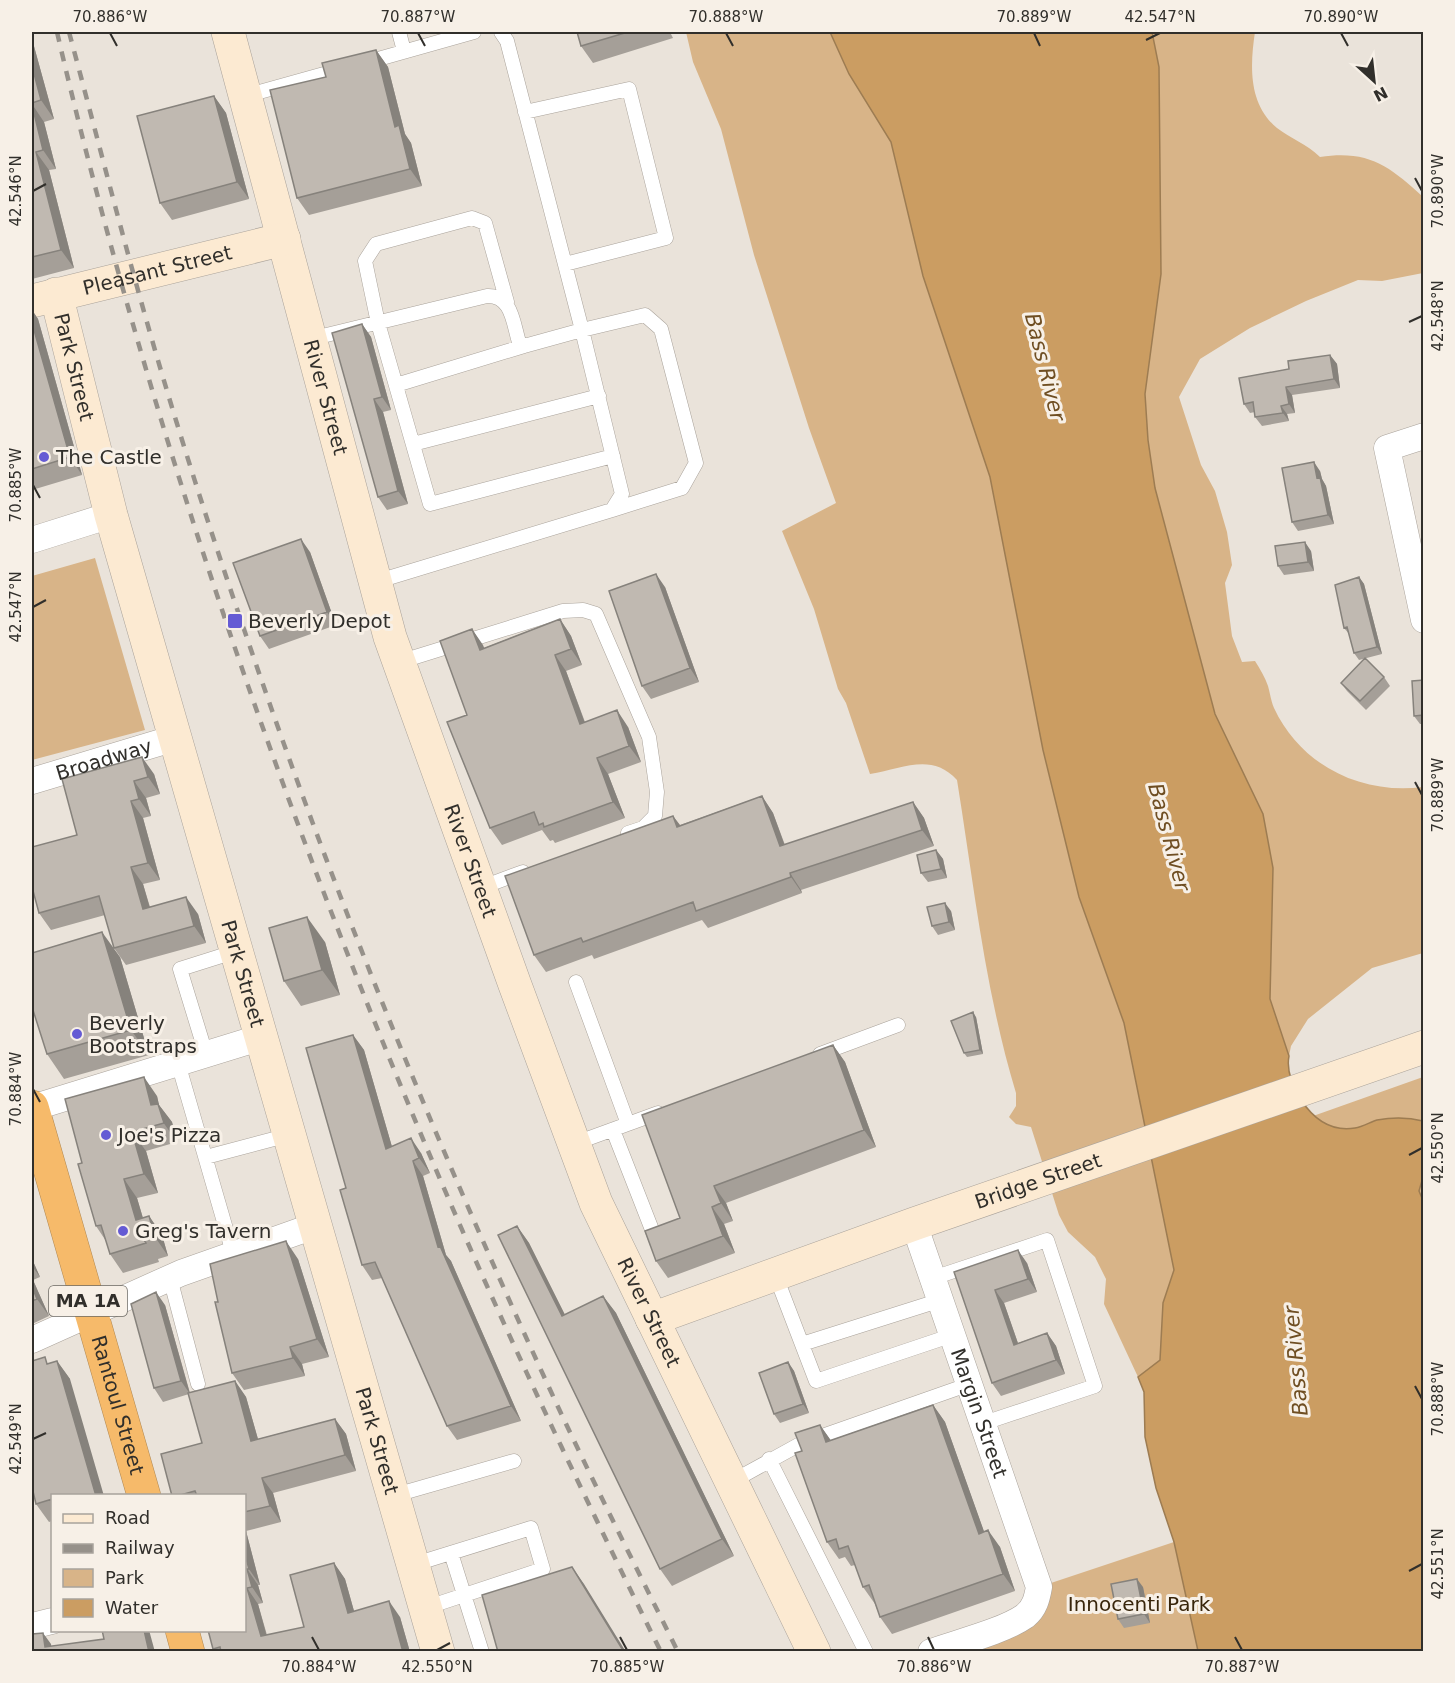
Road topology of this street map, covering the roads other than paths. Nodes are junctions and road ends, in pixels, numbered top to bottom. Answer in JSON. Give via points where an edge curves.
{"nodes":[{"id":1,"x":228,"y":32,"type":"edge"},
{"id":2,"x":399,"y":32,"type":"edge"},
{"id":3,"x":474,"y":32,"type":"edge"},
{"id":4,"x":508,"y":35,"type":"edge"},
{"id":5,"x":399,"y":53,"type":"junction"},
{"id":6,"x":245,"y":96,"type":"junction"},
{"id":7,"x":525,"y":112,"type":"junction"},
{"id":8,"x":284,"y":239,"type":"junction"},
{"id":9,"x":565,"y":264,"type":"junction"},
{"id":10,"x":44,"y":297,"type":"edge"},
{"id":11,"x":507,"y":302,"type":"junction"},
{"id":12,"x":378,"y":322,"type":"junction"},
{"id":13,"x":582,"y":330,"type":"junction"},
{"id":14,"x":310,"y":339,"type":"junction"},
{"id":15,"x":524,"y":346,"type":"junction"},
{"id":16,"x":396,"y":385,"type":"junction"},
{"id":17,"x":598,"y":396,"type":"junction"},
{"id":18,"x":1424,"y":436,"type":"edge"},
{"id":19,"x":413,"y":444,"type":"junction"},
{"id":20,"x":613,"y":456,"type":"junction"},
{"id":21,"x":612,"y":510,"type":"junction"},
{"id":22,"x":111,"y":515,"type":"junction"},
{"id":23,"x":32,"y":540,"type":"edge"},
{"id":24,"x":375,"y":582,"type":"junction"},
{"id":25,"x":1424,"y":620,"type":"edge"},
{"id":26,"x":399,"y":662,"type":"junction"},
{"id":27,"x":176,"y":738,"type":"junction"},
{"id":28,"x":32,"y":781,"type":"edge"},
{"id":29,"x":610,"y":840,"type":"edge"},
{"id":30,"x":534,"y":868,"type":"edge"},
{"id":31,"x":480,"y":888,"type":"junction"},
{"id":32,"x":237,"y":951,"type":"junction"},
{"id":33,"x":576,"y":982,"type":"dead end"},
{"id":34,"x":898,"y":1025,"type":"dead end"},
{"id":35,"x":262,"y":1037,"type":"junction"},
{"id":36,"x":1424,"y":1047,"type":"edge"},
{"id":37,"x":206,"y":1054,"type":"junction"},
{"id":38,"x":809,"y":1058,"type":"edge"},
{"id":39,"x":178,"y":1063,"type":"junction"},
{"id":40,"x":676,"y":1107,"type":"edge"},
{"id":41,"x":33,"y":1114,"type":"edge"},
{"id":42,"x":628,"y":1124,"type":"junction"},
{"id":43,"x":613,"y":1130,"type":"junction"},
{"id":44,"x":289,"y":1135,"type":"junction"},
{"id":45,"x":573,"y":1144,"type":"junction"},
{"id":46,"x":206,"y":1158,"type":"junction"},
{"id":47,"x":914,"y":1224,"type":"junction"},
{"id":48,"x":314,"y":1226,"type":"junction"},
{"id":49,"x":656,"y":1240,"type":"edge"},
{"id":50,"x":233,"y":1252,"type":"junction"},
{"id":51,"x":775,"y":1274,"type":"junction"},
{"id":52,"x":170,"y":1278,"type":"junction"},
{"id":53,"x":937,"y":1289,"type":"junction"},
{"id":54,"x":91,"y":1312,"type":"junction"},
{"id":55,"x":652,"y":1319,"type":"junction"},
{"id":56,"x":953,"y":1335,"type":"junction"},
{"id":57,"x":32,"y":1340,"type":"edge"},
{"id":58,"x":802,"y":1344,"type":"junction"},
{"id":59,"x":198,"y":1384,"type":"dead end"},
{"id":60,"x":970,"y":1384,"type":"junction"},
{"id":61,"x":984,"y":1423,"type":"junction"},
{"id":62,"x":769,"y":1459,"type":"junction"},
{"id":63,"x":514,"y":1461,"type":"dead end"},
{"id":64,"x":731,"y":1482,"type":"junction"},
{"id":65,"x":143,"y":1494,"type":"edge"},
{"id":66,"x":393,"y":1496,"type":"junction"},
{"id":67,"x":452,"y":1553,"type":"junction"},
{"id":68,"x":412,"y":1565,"type":"junction"},
{"id":69,"x":465,"y":1595,"type":"junction"},
{"id":70,"x":425,"y":1608,"type":"junction"},
{"id":71,"x":51,"y":1621,"type":"edge"},
{"id":72,"x":32,"y":1626,"type":"edge"},
{"id":73,"x":183,"y":1632,"type":"edge"},
{"id":74,"x":188,"y":1652,"type":"edge"},
{"id":75,"x":438,"y":1652,"type":"edge"},
{"id":76,"x":482,"y":1652,"type":"edge"},
{"id":77,"x":814,"y":1652,"type":"edge"},
{"id":78,"x":866,"y":1652,"type":"edge"},
{"id":79,"x":931,"y":1652,"type":"edge"}],
"edges":[{"from":1,"to":6,"type":"street","name":"River Street"},
{"from":2,"to":5,"type":"lane"},
{"from":3,"to":5,"type":"lane"},
{"from":4,"to":7,"type":"lane"},
{"from":5,"to":6,"type":"lane"},
{"from":6,"to":8,"type":"street","name":"River Street"},
{"from":7,"to":9,"type":"lane"},
{"from":7,"to":9,"type":"lane","via":[[629,89],[666,238]]},
{"from":8,"to":10,"type":"street","name":"Pleasant Street"},
{"from":8,"to":14,"type":"street","name":"River Street"},
{"from":9,"to":13,"type":"lane"},
{"from":10,"to":22,"type":"street","name":"Park Street"},
{"from":11,"to":12,"type":"lane","via":[[498,296],[487,296]]},
{"from":11,"to":12,"type":"lane","via":[[485,223],[472,218],[376,244],[365,261]]},
{"from":11,"to":15,"type":"lane","via":[[519,342]]},
{"from":12,"to":14,"type":"lane"},
{"from":12,"to":16,"type":"lane"},
{"from":13,"to":15,"type":"lane"},
{"from":13,"to":17,"type":"lane"},
{"from":13,"to":21,"type":"lane","via":[[645,315],[661,329],[696,463],[682,488]]},
{"from":14,"to":24,"type":"street","name":"River Street"},
{"from":15,"to":16,"type":"lane"},
{"from":16,"to":19,"type":"lane"},
{"from":17,"to":19,"type":"lane"},
{"from":17,"to":20,"type":"lane"},
{"from":18,"to":25,"type":"street","via":[[1387,448]]},
{"from":19,"to":20,"type":"lane","via":[[430,504]]},
{"from":20,"to":21,"type":"lane","via":[[622,494]]},
{"from":21,"to":24,"type":"lane"},
{"from":22,"to":23,"type":"street"},
{"from":22,"to":27,"type":"street","name":"Park Street"},
{"from":24,"to":26,"type":"street","name":"River Street"},
{"from":26,"to":29,"type":"lane","via":[[563,611],[596,614],[649,737],[657,792],[655,816],[643,828]]},
{"from":26,"to":31,"type":"street","name":"River Street"},
{"from":27,"to":28,"type":"street","name":"Broadway"},
{"from":27,"to":32,"type":"street","name":"Park Street"},
{"from":30,"to":31,"type":"lane"},
{"from":31,"to":45,"type":"street","name":"River Street"},
{"from":32,"to":35,"type":"street","name":"Park Street"},
{"from":32,"to":37,"type":"lane","via":[[180,969]]},
{"from":33,"to":42,"type":"lane"},
{"from":34,"to":38,"type":"lane"},
{"from":35,"to":37,"type":"street"},
{"from":35,"to":44,"type":"street","name":"Park Street"},
{"from":36,"to":47,"type":"street","name":"Bridge Street"},
{"from":37,"to":39,"type":"street"},
{"from":39,"to":41,"type":"street"},
{"from":39,"to":46,"type":"lane"},
{"from":40,"to":42,"type":"lane"},
{"from":41,"to":54,"type":"highway","name":"Rantoul Street","number":"MA 1A"},
{"from":42,"to":43,"type":"lane"},
{"from":43,"to":45,"type":"lane"},
{"from":43,"to":49,"type":"lane"},
{"from":44,"to":46,"type":"lane"},
{"from":44,"to":48,"type":"street","name":"Park Street"},
{"from":45,"to":55,"type":"street","name":"River Street","via":[[596,1203]]},
{"from":46,"to":50,"type":"lane"},
{"from":47,"to":51,"type":"street","name":"Bridge Street"},
{"from":47,"to":53,"type":"street","name":"Margin Street"},
{"from":48,"to":50,"type":"street"},
{"from":48,"to":66,"type":"street","name":"Park Street"},
{"from":50,"to":52,"type":"street"},
{"from":51,"to":55,"type":"street","name":"Bridge Street"},
{"from":51,"to":58,"type":"lane"},
{"from":52,"to":54,"type":"street"},
{"from":52,"to":59,"type":"lane"},
{"from":53,"to":56,"type":"street","name":"Margin Street"},
{"from":53,"to":58,"type":"lane"},
{"from":53,"to":61,"type":"lane","via":[[1047,1240],[1095,1386]]},
{"from":54,"to":57,"type":"street"},
{"from":54,"to":65,"type":"highway","name":"Rantoul Street","number":"MA 1A"},
{"from":55,"to":64,"type":"street","name":"River Street"},
{"from":56,"to":58,"type":"lane","via":[[816,1381]]},
{"from":56,"to":60,"type":"street","name":"Margin Street"},
{"from":60,"to":61,"type":"street","name":"Margin Street"},
{"from":60,"to":62,"type":"lane","via":[[802,1443]]},
{"from":61,"to":79,"type":"street","name":"Margin Street","via":[[1036,1573],[1036,1602],[1013,1623]]},
{"from":62,"to":64,"type":"lane"},
{"from":62,"to":78,"type":"lane"},
{"from":63,"to":66,"type":"lane"},
{"from":64,"to":77,"type":"street","name":"River Street"},
{"from":66,"to":68,"type":"street","name":"Park Street"},
{"from":67,"to":68,"type":"lane"},
{"from":67,"to":69,"type":"lane"},
{"from":67,"to":69,"type":"lane","via":[[531,1528],[543,1569]]},
{"from":68,"to":70,"type":"street","name":"Park Street"},
{"from":69,"to":70,"type":"lane"},
{"from":69,"to":76,"type":"lane"},
{"from":70,"to":75,"type":"street","name":"Park Street"},
{"from":71,"to":72,"type":"street"},
{"from":73,"to":74,"type":"highway"}]}
